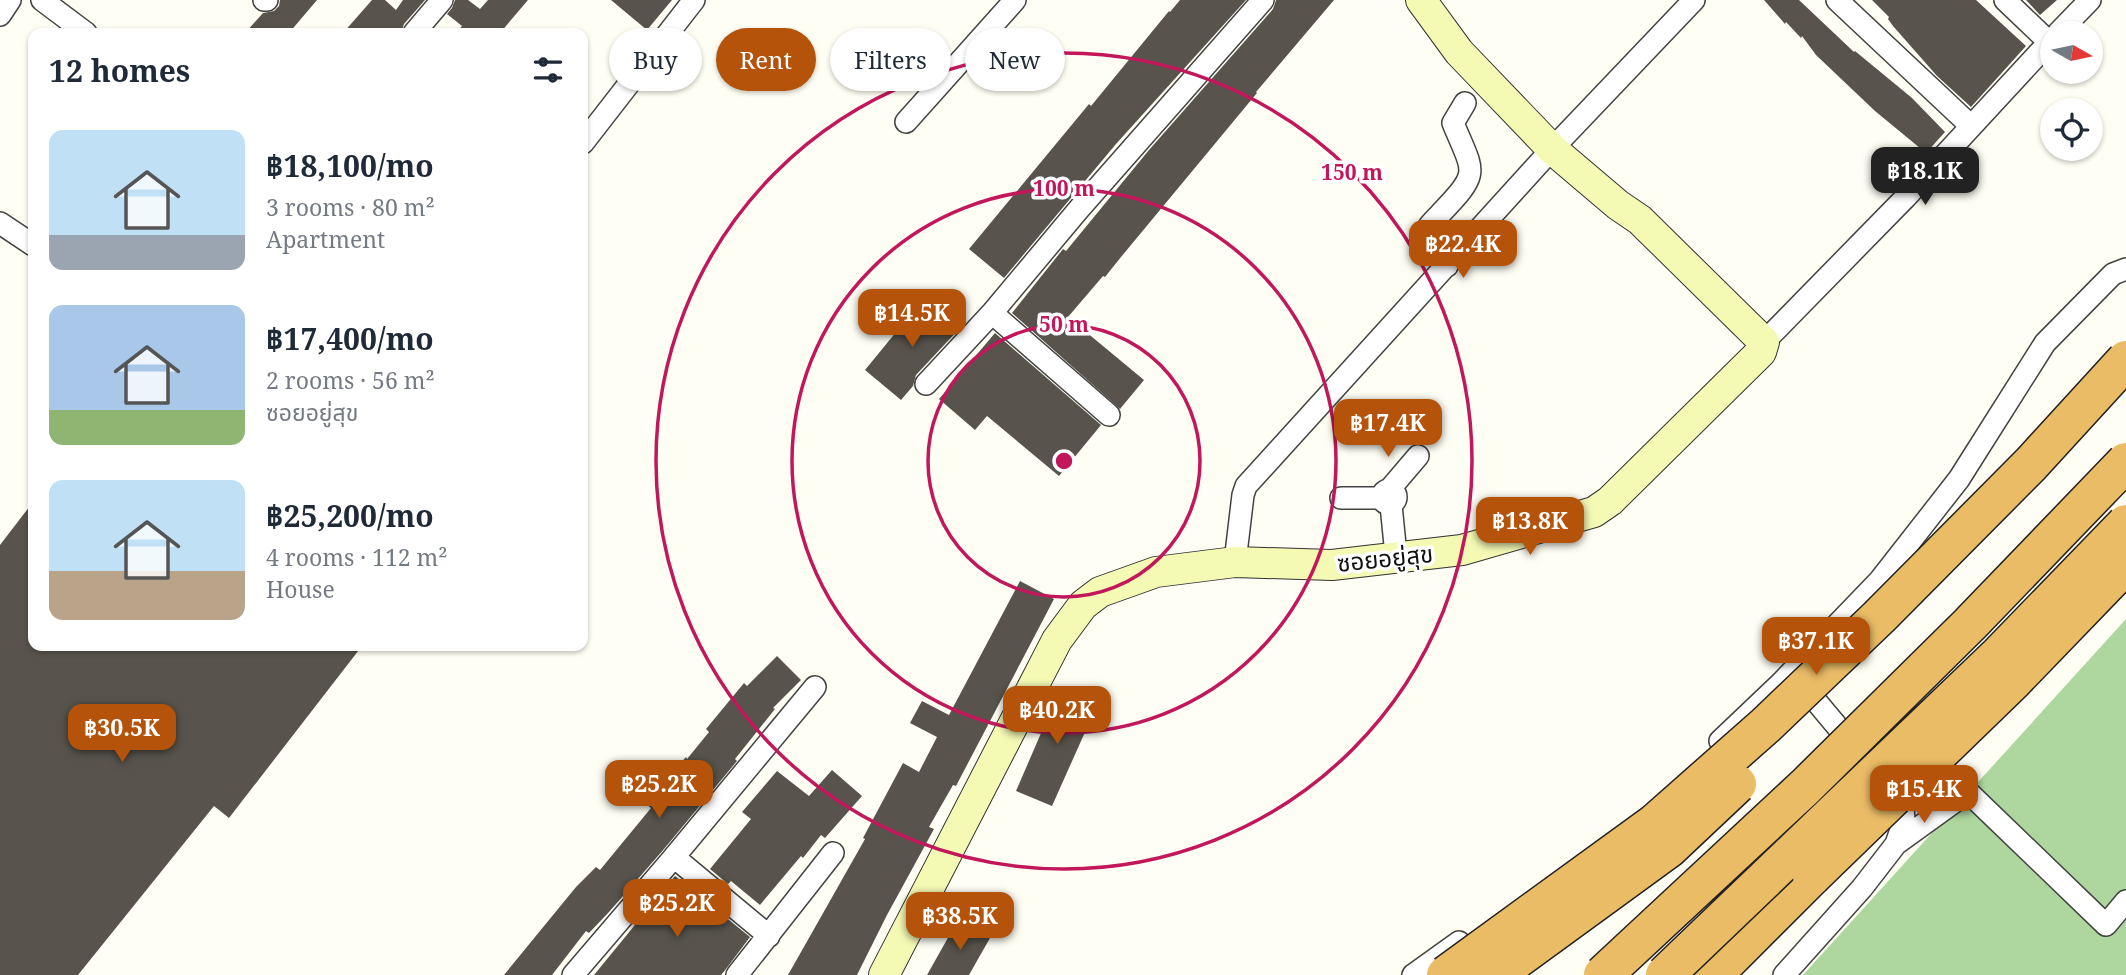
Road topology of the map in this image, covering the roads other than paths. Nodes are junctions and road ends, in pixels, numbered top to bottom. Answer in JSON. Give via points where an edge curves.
{"nodes":[{"id":1,"x":9,"y":0,"type":"edge"},
{"id":2,"x":42,"y":0,"type":"edge"},
{"id":3,"x":442,"y":0,"type":"edge"},
{"id":4,"x":694,"y":0,"type":"edge"},
{"id":5,"x":1015,"y":0,"type":"edge"},
{"id":6,"x":1263,"y":0,"type":"edge"},
{"id":7,"x":1421,"y":0,"type":"edge"},
{"id":8,"x":1694,"y":0,"type":"edge"},
{"id":9,"x":1837,"y":0,"type":"edge"},
{"id":10,"x":2005,"y":0,"type":"edge"},
{"id":11,"x":2090,"y":0,"type":"edge"},
{"id":12,"x":0,"y":15,"type":"edge"},
{"id":13,"x":2070,"y":21,"type":"edge"},
{"id":14,"x":79,"y":28,"type":"edge"},
{"id":15,"x":418,"y":28,"type":"edge"},
{"id":16,"x":2040,"y":28,"type":"edge"},
{"id":17,"x":2040,"y":52,"type":"edge"},
{"id":18,"x":1465,"y":103,"type":"dead end"},
{"id":19,"x":906,"y":122,"type":"dead end"},
{"id":20,"x":1971,"y":126,"type":"junction"},
{"id":21,"x":588,"y":137,"type":"edge"},
{"id":22,"x":1552,"y":149,"type":"junction"},
{"id":23,"x":0,"y":223,"type":"edge"},
{"id":24,"x":28,"y":242,"type":"edge"},
{"id":25,"x":1447,"y":266,"type":"junction"},
{"id":26,"x":2126,"y":269,"type":"edge"},
{"id":27,"x":992,"y":313,"type":"junction"},
{"id":28,"x":1764,"y":342,"type":"junction"},
{"id":29,"x":2126,"y":360,"type":"edge"},
{"id":30,"x":926,"y":384,"type":"dead end"},
{"id":31,"x":1109,"y":415,"type":"dead end"},
{"id":32,"x":1418,"y":456,"type":"dead end"},
{"id":33,"x":2126,"y":462,"type":"edge"},
{"id":34,"x":2031,"y":464,"type":"junction"},
{"id":35,"x":1341,"y":498,"type":"dead end"},
{"id":36,"x":1387,"y":498,"type":"junction"},
{"id":37,"x":2126,"y":524,"type":"edge"},
{"id":38,"x":1393,"y":559,"type":"junction"},
{"id":39,"x":1235,"y":562,"type":"junction"},
{"id":40,"x":2126,"y":564,"type":"edge"},
{"id":41,"x":1792,"y":672,"type":"junction"},
{"id":42,"x":815,"y":687,"type":"dead end"},
{"id":43,"x":1896,"y":844,"type":"junction"},
{"id":44,"x":834,"y":853,"type":"dead end"},
{"id":45,"x":674,"y":857,"type":"junction"},
{"id":46,"x":2126,"y":901,"type":"edge"},
{"id":47,"x":769,"y":936,"type":"junction"},
{"id":48,"x":1733,"y":961,"type":"edge"},
{"id":49,"x":573,"y":975,"type":"edge"},
{"id":50,"x":737,"y":975,"type":"edge"},
{"id":51,"x":884,"y":975,"type":"edge"},
{"id":52,"x":1413,"y":975,"type":"edge"},
{"id":53,"x":1446,"y":975,"type":"edge"},
{"id":54,"x":1495,"y":975,"type":"edge"},
{"id":55,"x":1603,"y":975,"type":"edge"},
{"id":56,"x":1665,"y":975,"type":"edge"},
{"id":57,"x":1713,"y":975,"type":"edge"},
{"id":58,"x":1784,"y":975,"type":"edge"}],
"edges":[{"from":1,"to":12,"type":"street"},
{"from":2,"to":14,"type":"street"},
{"from":3,"to":15,"type":"street"},
{"from":4,"to":21,"type":"street"},
{"from":5,"to":19,"type":"street"},
{"from":6,"to":27,"type":"street"},
{"from":7,"to":22,"type":"street","via":[[1459,52]]},
{"from":8,"to":22,"type":"street"},
{"from":9,"to":20,"type":"street"},
{"from":10,"to":16,"type":"street"},
{"from":11,"to":13,"type":"street"},
{"from":17,"to":20,"type":"street"},
{"from":18,"to":25,"type":"street","via":[[1453,123],[1469,160],[1468,180],[1425,235]]},
{"from":20,"to":28,"type":"street"},
{"from":22,"to":25,"type":"street"},
{"from":22,"to":28,"type":"street","via":[[1640,220]]},
{"from":23,"to":24,"type":"street"},
{"from":25,"to":39,"type":"street","via":[[1246,486]]},
{"from":26,"to":41,"type":"street","via":[[2113,274],[2045,343],[1959,479],[1880,580]]},
{"from":27,"to":30,"type":"street"},
{"from":27,"to":31,"type":"street"},
{"from":28,"to":38,"type":"street","name":"ซอยอยู่สุข","via":[[1760,352],[1594,512],[1462,550]]},
{"from":29,"to":34,"type":"highway","bridge":true},
{"from":32,"to":36,"type":"street"},
{"from":33,"to":55,"type":"highway","bridge":true,"via":[[1805,786]]},
{"from":34,"to":53,"type":"highway","bridge":true,"via":[[1766,725],[1655,823]]},
{"from":34,"to":54,"type":"highway","bridge":true,"via":[[1990,540],[1761,762],[1668,849]]},
{"from":35,"to":36,"type":"street"},
{"from":36,"to":38,"type":"street"},
{"from":37,"to":56,"type":"highway","bridge":true,"via":[[1999,655]]},
{"from":38,"to":39,"type":"street","name":"ซอยอยู่สุข","via":[[1332,565]]},
{"from":39,"to":51,"type":"street","name":"ซอยอยู่สุข","via":[[1156,572],[1100,592],[1083,605],[1056,640]]},
{"from":40,"to":48,"type":"highway","bridge":true},
{"from":41,"to":43,"type":"street","via":[[1903,806],[1904,821]]},
{"from":41,"to":52,"type":"street","via":[[1673,786]]},
{"from":42,"to":45,"type":"street"},
{"from":43,"to":46,"type":"street","via":[[1968,792],[2106,925]]},
{"from":43,"to":58,"type":"street"},
{"from":44,"to":47,"type":"street"},
{"from":45,"to":47,"type":"street"},
{"from":45,"to":49,"type":"street"},
{"from":47,"to":50,"type":"street"},
{"from":48,"to":57,"type":"highway"}]}
